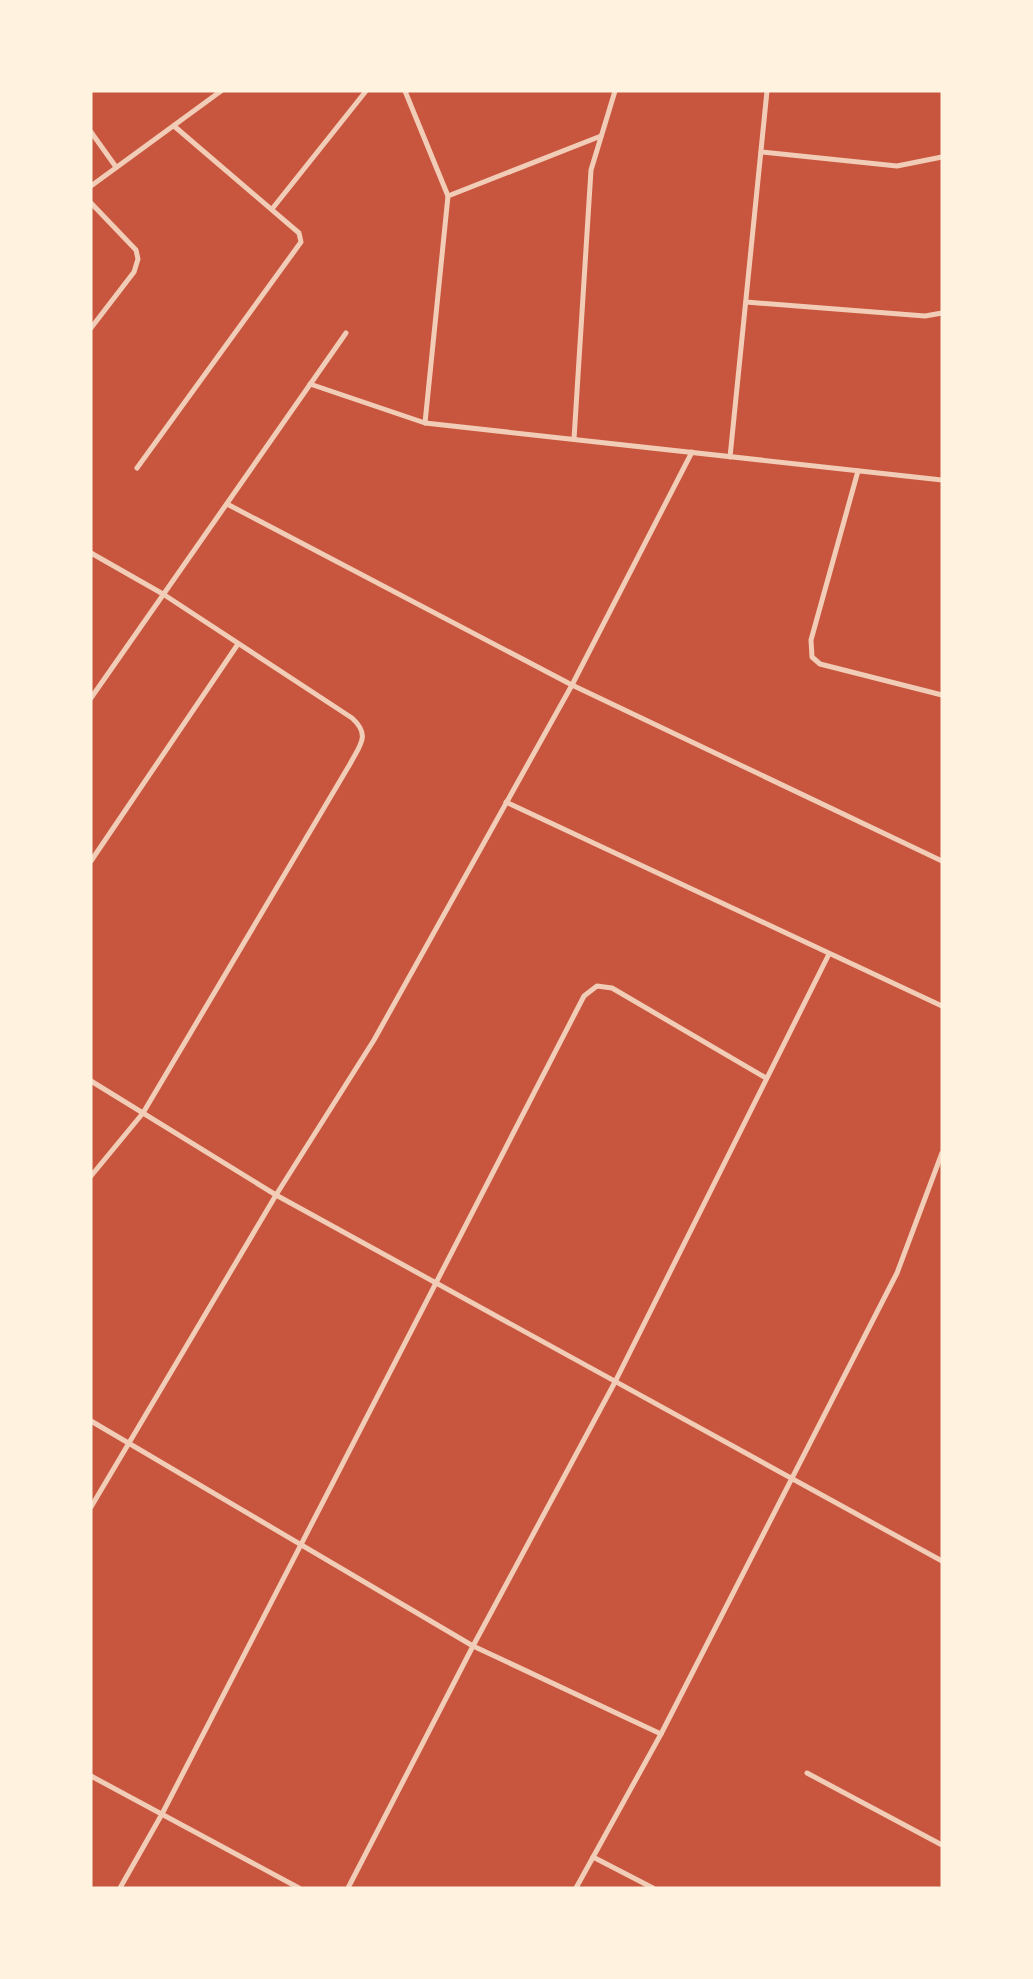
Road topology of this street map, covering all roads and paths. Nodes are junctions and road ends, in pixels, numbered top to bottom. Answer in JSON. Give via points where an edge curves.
{"nodes":[{"id":1,"x":221,"y":91,"type":"edge"},
{"id":2,"x":366,"y":91,"type":"edge"},
{"id":3,"x":404,"y":91,"type":"edge"},
{"id":4,"x":615,"y":91,"type":"edge"},
{"id":5,"x":767,"y":91,"type":"edge"},
{"id":6,"x":174,"y":126,"type":"junction"},
{"id":7,"x":91,"y":132,"type":"edge"},
{"id":8,"x":601,"y":136,"type":"junction"},
{"id":9,"x":761,"y":152,"type":"junction"},
{"id":10,"x":942,"y":157,"type":"edge"},
{"id":11,"x":116,"y":167,"type":"junction"},
{"id":12,"x":91,"y":186,"type":"edge"},
{"id":13,"x":448,"y":196,"type":"junction"},
{"id":14,"x":91,"y":203,"type":"edge"},
{"id":15,"x":272,"y":209,"type":"junction"},
{"id":16,"x":746,"y":302,"type":"junction"},
{"id":17,"x":942,"y":313,"type":"edge"},
{"id":18,"x":91,"y":328,"type":"edge"},
{"id":19,"x":346,"y":333,"type":"dead end"},
{"id":20,"x":310,"y":384,"type":"junction"},
{"id":21,"x":424,"y":423,"type":"junction"},
{"id":22,"x":574,"y":439,"type":"junction"},
{"id":23,"x":692,"y":452,"type":"junction"},
{"id":24,"x":730,"y":457,"type":"junction"},
{"id":25,"x":137,"y":468,"type":"dead end"},
{"id":26,"x":858,"y":471,"type":"junction"},
{"id":27,"x":942,"y":480,"type":"edge"},
{"id":28,"x":227,"y":504,"type":"junction"},
{"id":29,"x":91,"y":553,"type":"edge"},
{"id":30,"x":164,"y":594,"type":"junction"},
{"id":31,"x":238,"y":644,"type":"junction"},
{"id":32,"x":572,"y":685,"type":"junction"},
{"id":33,"x":942,"y":695,"type":"edge"},
{"id":34,"x":91,"y":698,"type":"edge"},
{"id":35,"x":506,"y":802,"type":"junction"},
{"id":36,"x":91,"y":861,"type":"edge"},
{"id":37,"x":942,"y":861,"type":"edge"},
{"id":38,"x":829,"y":954,"type":"junction"},
{"id":39,"x":942,"y":1006,"type":"edge"},
{"id":40,"x":766,"y":1078,"type":"junction"},
{"id":41,"x":91,"y":1080,"type":"edge"},
{"id":42,"x":143,"y":1112,"type":"junction"},
{"id":43,"x":942,"y":1153,"type":"edge"},
{"id":44,"x":91,"y":1176,"type":"edge"},
{"id":45,"x":276,"y":1195,"type":"junction"},
{"id":46,"x":436,"y":1283,"type":"junction"},
{"id":47,"x":615,"y":1382,"type":"junction"},
{"id":48,"x":91,"y":1421,"type":"edge"},
{"id":49,"x":128,"y":1442,"type":"junction"},
{"id":50,"x":792,"y":1478,"type":"junction"},
{"id":51,"x":91,"y":1507,"type":"edge"},
{"id":52,"x":300,"y":1544,"type":"junction"},
{"id":53,"x":942,"y":1561,"type":"edge"},
{"id":54,"x":473,"y":1646,"type":"junction"},
{"id":55,"x":661,"y":1734,"type":"junction"},
{"id":56,"x":807,"y":1773,"type":"dead end"},
{"id":57,"x":91,"y":1776,"type":"edge"},
{"id":58,"x":162,"y":1814,"type":"junction"},
{"id":59,"x":942,"y":1845,"type":"edge"},
{"id":60,"x":593,"y":1857,"type":"junction"},
{"id":61,"x":120,"y":1888,"type":"edge"},
{"id":62,"x":299,"y":1888,"type":"edge"},
{"id":63,"x":348,"y":1888,"type":"edge"},
{"id":64,"x":576,"y":1888,"type":"edge"},
{"id":65,"x":653,"y":1888,"type":"edge"}],
"edges":[{"from":1,"to":6,"type":"street"},
{"from":2,"to":15,"type":"street"},
{"from":3,"to":13,"type":"street"},
{"from":4,"to":8,"type":"street"},
{"from":5,"to":9,"type":"street"},
{"from":6,"to":11,"type":"street"},
{"from":6,"to":15,"type":"street"},
{"from":7,"to":11,"type":"street"},
{"from":8,"to":13,"type":"street"},
{"from":8,"to":22,"type":"street","via":[[591,170]]},
{"from":9,"to":10,"type":"street","via":[[897,166]]},
{"from":9,"to":16,"type":"street"},
{"from":11,"to":12,"type":"street"},
{"from":13,"to":21,"type":"street"},
{"from":14,"to":18,"type":"street","via":[[136,250],[138,259],[134,272]]},
{"from":15,"to":25,"type":"street","via":[[299,233],[301,242]]},
{"from":16,"to":17,"type":"street","via":[[925,316]]},
{"from":16,"to":24,"type":"street"},
{"from":19,"to":20,"type":"street"},
{"from":20,"to":21,"type":"street"},
{"from":20,"to":28,"type":"street"},
{"from":21,"to":22,"type":"street"},
{"from":22,"to":23,"type":"street"},
{"from":23,"to":24,"type":"street"},
{"from":23,"to":32,"type":"street"},
{"from":24,"to":26,"type":"street"},
{"from":26,"to":27,"type":"street"},
{"from":26,"to":33,"type":"street","via":[[811,640],[812,658],[820,664]]},
{"from":28,"to":30,"type":"street"},
{"from":28,"to":32,"type":"street"},
{"from":29,"to":30,"type":"street"},
{"from":30,"to":31,"type":"street"},
{"from":30,"to":34,"type":"street"},
{"from":31,"to":36,"type":"street"},
{"from":31,"to":42,"type":"street","via":[[352,718],[364,735],[350,764]]},
{"from":32,"to":35,"type":"street"},
{"from":32,"to":37,"type":"street"},
{"from":35,"to":38,"type":"street"},
{"from":35,"to":45,"type":"street","via":[[374,1040]]},
{"from":38,"to":39,"type":"street"},
{"from":38,"to":40,"type":"street"},
{"from":40,"to":46,"type":"street","via":[[612,988],[597,986],[584,996]]},
{"from":40,"to":47,"type":"street"},
{"from":41,"to":42,"type":"street"},
{"from":42,"to":44,"type":"street"},
{"from":42,"to":45,"type":"street"},
{"from":43,"to":50,"type":"street","via":[[897,1273]]},
{"from":45,"to":46,"type":"street"},
{"from":45,"to":49,"type":"street"},
{"from":46,"to":47,"type":"street"},
{"from":46,"to":52,"type":"street"},
{"from":47,"to":50,"type":"street"},
{"from":47,"to":54,"type":"street"},
{"from":48,"to":49,"type":"street"},
{"from":49,"to":51,"type":"street"},
{"from":49,"to":52,"type":"street"},
{"from":50,"to":53,"type":"street"},
{"from":50,"to":55,"type":"street"},
{"from":52,"to":54,"type":"street"},
{"from":52,"to":58,"type":"street"},
{"from":54,"to":55,"type":"street"},
{"from":54,"to":63,"type":"street"},
{"from":55,"to":60,"type":"street"},
{"from":56,"to":59,"type":"street"},
{"from":57,"to":58,"type":"street"},
{"from":58,"to":61,"type":"street"},
{"from":58,"to":62,"type":"street"},
{"from":60,"to":64,"type":"street"},
{"from":60,"to":65,"type":"street"}]}
